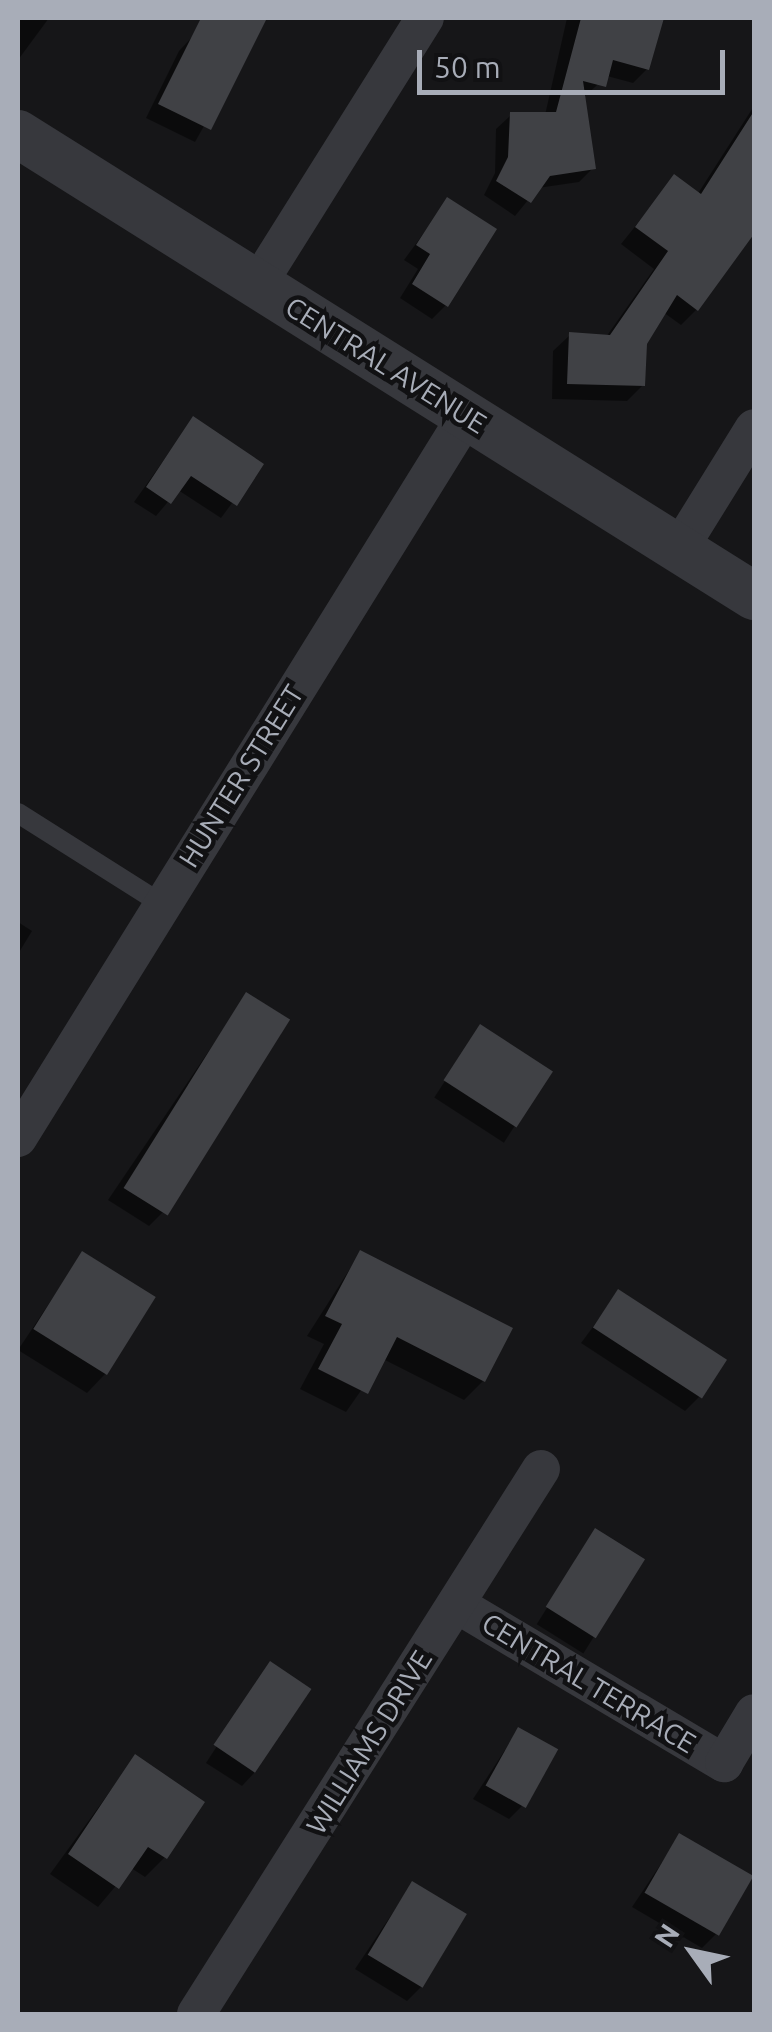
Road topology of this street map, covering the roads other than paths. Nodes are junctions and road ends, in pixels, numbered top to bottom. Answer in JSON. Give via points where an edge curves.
{"nodes":[{"id":1,"x":425,"y":18,"type":"edge"},
{"id":2,"x":18,"y":134,"type":"edge"},
{"id":3,"x":258,"y":284,"type":"junction"},
{"id":4,"x":466,"y":416,"type":"junction"},
{"id":5,"x":754,"y":428,"type":"edge"},
{"id":6,"x":679,"y":549,"type":"junction"},
{"id":7,"x":754,"y":596,"type":"edge"},
{"id":8,"x":18,"y":812,"type":"edge"},
{"id":9,"x":162,"y":904,"type":"junction"},
{"id":10,"x":18,"y":1138,"type":"edge"},
{"id":11,"x":541,"y":1469,"type":"dead end"},
{"id":12,"x":456,"y":1604,"type":"junction"},
{"id":13,"x":754,"y":1713,"type":"edge"},
{"id":14,"x":196,"y":2014,"type":"edge"}],
"edges":[{"from":1,"to":3,"type":"street"},
{"from":2,"to":3,"type":"street","name":"CENTRAL AVENUE"},
{"from":3,"to":4,"type":"street","name":"CENTRAL AVENUE"},
{"from":4,"to":6,"type":"street","name":"CENTRAL AVENUE"},
{"from":4,"to":9,"type":"street","name":"HUNTER STREET"},
{"from":5,"to":6,"type":"street"},
{"from":6,"to":7,"type":"street","name":"CENTRAL AVENUE"},
{"from":8,"to":9,"type":"lane"},
{"from":9,"to":10,"type":"street","name":"HUNTER STREET"},
{"from":11,"to":12,"type":"street","name":"WILLIAMS DRIVE"},
{"from":12,"to":13,"type":"street","name":"CENTRAL TERRACE","via":[[724,1763]]},
{"from":12,"to":14,"type":"street","name":"WILLIAMS DRIVE"}]}
